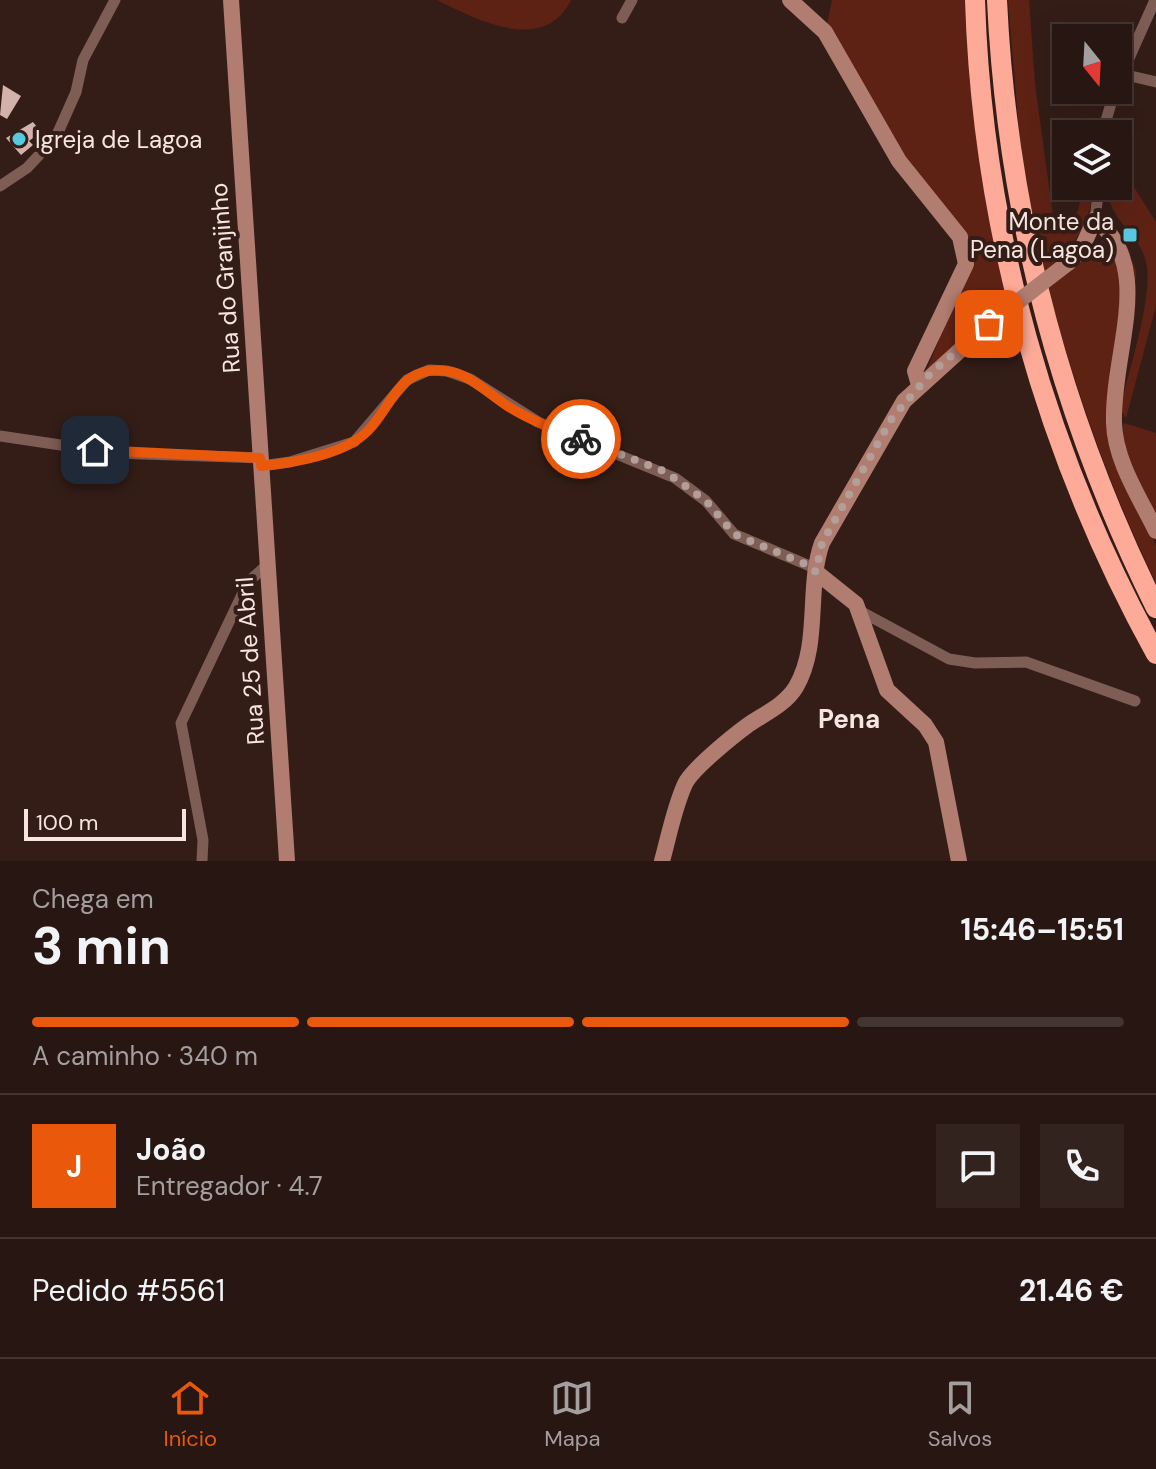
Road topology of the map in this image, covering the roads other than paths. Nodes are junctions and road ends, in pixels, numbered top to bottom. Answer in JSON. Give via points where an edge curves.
{"nodes":[{"id":1,"x":115,"y":0,"type":"edge"},
{"id":2,"x":231,"y":0,"type":"edge"},
{"id":3,"x":632,"y":0,"type":"edge"},
{"id":4,"x":790,"y":0,"type":"edge"},
{"id":5,"x":975,"y":0,"type":"edge"},
{"id":6,"x":997,"y":0,"type":"edge"},
{"id":7,"x":1155,"y":0,"type":"edge"},
{"id":8,"x":622,"y":18,"type":"dead end"},
{"id":9,"x":1132,"y":52,"type":"edge"},
{"id":10,"x":1132,"y":80,"type":"edge"},
{"id":11,"x":1156,"y":82,"type":"edge"},
{"id":12,"x":0,"y":186,"type":"edge"},
{"id":13,"x":1097,"y":200,"type":"edge"},
{"id":14,"x":1095,"y":219,"type":"junction"},
{"id":15,"x":919,"y":385,"type":"junction"},
{"id":16,"x":0,"y":436,"type":"edge"},
{"id":17,"x":261,"y":462,"type":"junction"},
{"id":18,"x":1156,"y":531,"type":"edge"},
{"id":19,"x":268,"y":564,"type":"junction"},
{"id":20,"x":816,"y":572,"type":"junction"},
{"id":21,"x":1156,"y":608,"type":"edge"},
{"id":22,"x":860,"y":611,"type":"junction"},
{"id":23,"x":1156,"y":654,"type":"edge"},
{"id":24,"x":1135,"y":701,"type":"dead end"},
{"id":25,"x":202,"y":861,"type":"edge"},
{"id":26,"x":287,"y":861,"type":"edge"},
{"id":27,"x":662,"y":861,"type":"edge"},
{"id":28,"x":959,"y":861,"type":"edge"}],
"edges":[{"from":1,"to":12,"type":"street","via":[[83,60],[56,137],[27,168]]},
{"from":2,"to":17,"type":"street","name":"Rua do Granjinho"},
{"from":3,"to":8,"type":"street"},
{"from":4,"to":15,"type":"street","via":[[825,32],[899,161],[964,245],[966,264],[915,371]]},
{"from":5,"to":23,"type":"highway","via":[[992,175],[1025,330],[1085,507]]},
{"from":6,"to":21,"type":"highway","via":[[1015,179],[1040,300],[1089,458]]},
{"from":7,"to":9,"type":"street"},
{"from":10,"to":11,"type":"street"},
{"from":13,"to":14,"type":"street"},
{"from":14,"to":15,"type":"street","bridge":true,"via":[[1081,250],[1068,263]]},
{"from":14,"to":18,"type":"street","via":[[1127,240],[1141,267],[1141,301],[1114,425],[1127,471]]},
{"from":15,"to":20,"type":"street","via":[[892,418],[822,543]]},
{"from":16,"to":17,"type":"street","via":[[114,453]]},
{"from":17,"to":19,"type":"street","name":"Rua 25 de Abril"},
{"from":17,"to":20,"type":"street","via":[[290,462],[354,442],[407,380],[429,370],[447,371],[470,379],[538,422],[666,472],[706,501],[734,534]]},
{"from":19,"to":25,"type":"street","via":[[248,582],[181,723],[203,840]]},
{"from":19,"to":26,"type":"street","name":"Rua 25 de Abril"},
{"from":20,"to":22,"type":"street"},
{"from":20,"to":27,"type":"street","via":[[805,663],[795,688],[686,781]]},
{"from":22,"to":24,"type":"street","via":[[949,659],[1026,662]]},
{"from":22,"to":28,"type":"street","via":[[887,690],[936,742]]}]}
